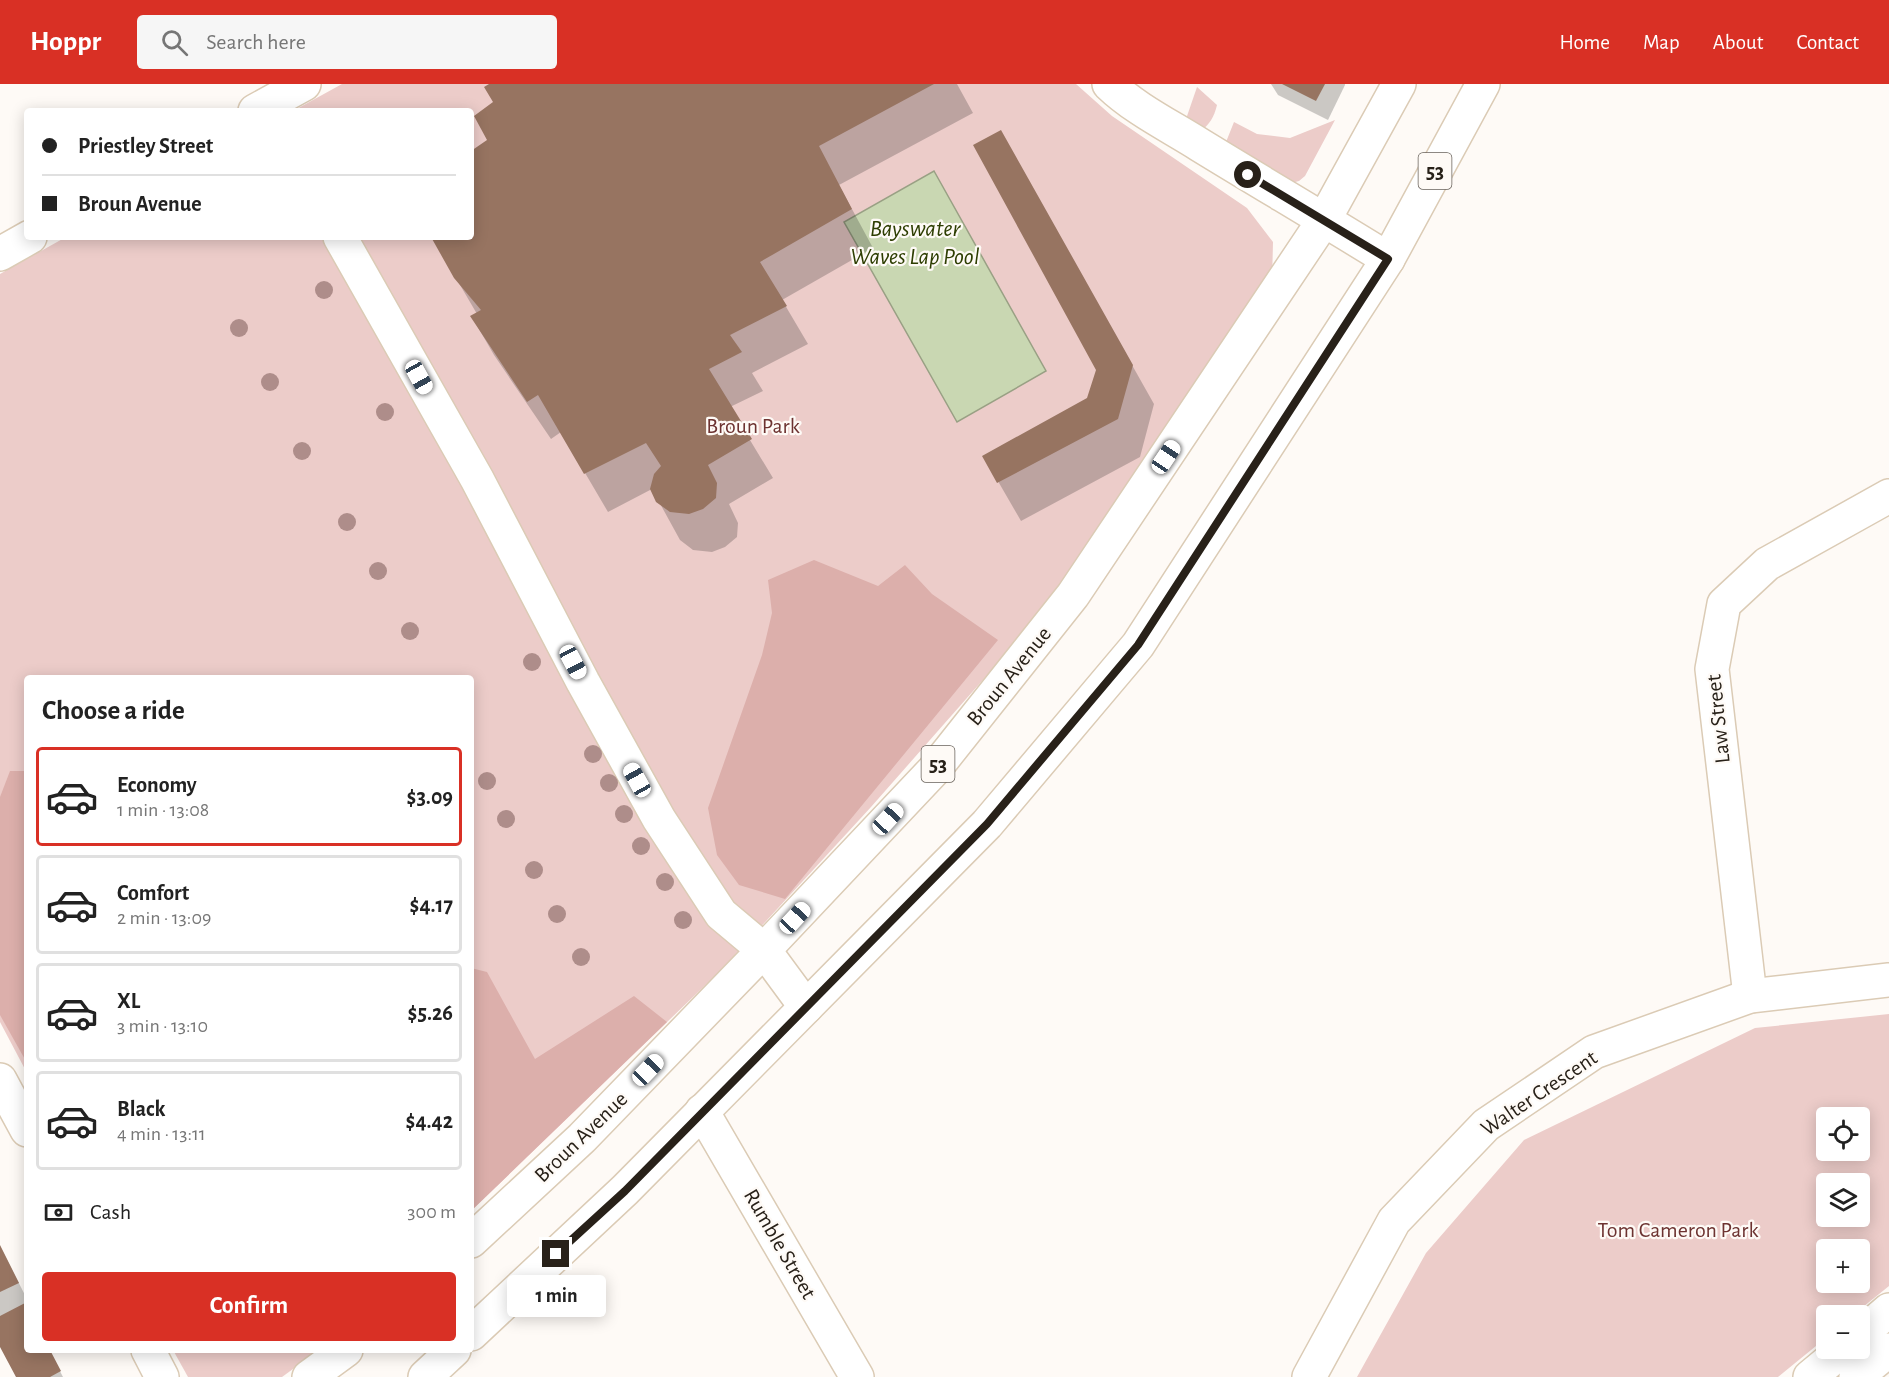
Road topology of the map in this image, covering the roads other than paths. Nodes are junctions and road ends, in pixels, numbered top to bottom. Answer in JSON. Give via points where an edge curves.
{"nodes":[{"id":1,"x":304,"y":84,"type":"edge"},
{"id":2,"x":1109,"y":84,"type":"edge"},
{"id":3,"x":1399,"y":84,"type":"edge"},
{"id":4,"x":1483,"y":84,"type":"edge"},
{"id":5,"x":262,"y":108,"type":"edge"},
{"id":6,"x":1324,"y":220,"type":"junction"},
{"id":7,"x":25,"y":240,"type":"edge"},
{"id":8,"x":342,"y":240,"type":"edge"},
{"id":9,"x":0,"y":254,"type":"edge"},
{"id":10,"x":1388,"y":259,"type":"junction"},
{"id":11,"x":1889,"y":496,"type":"edge"},
{"id":12,"x":764,"y":950,"type":"junction"},
{"id":13,"x":1889,"y":980,"type":"edge"},
{"id":14,"x":1750,"y":996,"type":"junction"},
{"id":15,"x":806,"y":1007,"type":"junction"},
{"id":16,"x":0,"y":1080,"type":"edge"},
{"id":17,"x":702,"y":1111,"type":"junction"},
{"id":18,"x":24,"y":1124,"type":"edge"},
{"id":19,"x":474,"y":1238,"type":"edge"},
{"id":20,"x":1889,"y":1310,"type":"edge"},
{"id":21,"x":474,"y":1331,"type":"edge"},
{"id":22,"x":1889,"y":1350,"type":"edge"},
{"id":23,"x":150,"y":1353,"type":"edge"},
{"id":24,"x":342,"y":1353,"type":"edge"},
{"id":25,"x":451,"y":1353,"type":"edge"},
{"id":26,"x":1856,"y":1360,"type":"edge"},
{"id":27,"x":162,"y":1377,"type":"edge"},
{"id":28,"x":309,"y":1377,"type":"edge"},
{"id":29,"x":425,"y":1377,"type":"edge"},
{"id":30,"x":857,"y":1377,"type":"edge"},
{"id":31,"x":1309,"y":1377,"type":"edge"},
{"id":32,"x":1810,"y":1377,"type":"edge"}],
"edges":[{"from":1,"to":5,"type":"main road"},
{"from":2,"to":6,"type":"main road"},
{"from":3,"to":6,"type":"main road","name":"Broun Avenue","number":"53"},
{"from":4,"to":10,"type":"main road","number":"53"},
{"from":6,"to":10,"type":"main road"},
{"from":6,"to":12,"type":"main road","name":"Broun Avenue","number":"53","via":[[1073,595],[934,770]]},
{"from":7,"to":9,"type":"main road"},
{"from":8,"to":12,"type":"main road","via":[[477,478],[659,819],[721,914]]},
{"from":10,"to":15,"type":"main road","number":"53","via":[[1138,645],[987,824]]},
{"from":11,"to":14,"type":"main road","name":"Law Street","via":[[1767,564],[1724,604],[1712,669]]},
{"from":12,"to":15,"type":"main road"},
{"from":12,"to":19,"type":"main road","name":"Broun Avenue","number":"53","via":[[582,1138]]},
{"from":13,"to":14,"type":"main road","name":"Walter Crescent"},
{"from":14,"to":31,"type":"main road","name":"Walter Crescent","via":[[1594,1052],[1486,1125],[1394,1221]]},
{"from":15,"to":17,"type":"main road","number":"53"},
{"from":16,"to":18,"type":"main road"},
{"from":17,"to":21,"type":"main road","number":"53","via":[[625,1191]]},
{"from":17,"to":30,"type":"main road","name":"Rumble Street"},
{"from":20,"to":26,"type":"main road"},
{"from":22,"to":26,"type":"main road"},
{"from":23,"to":27,"type":"main road"},
{"from":24,"to":28,"type":"main road"},
{"from":25,"to":29,"type":"main road"},
{"from":26,"to":32,"type":"main road"}]}
